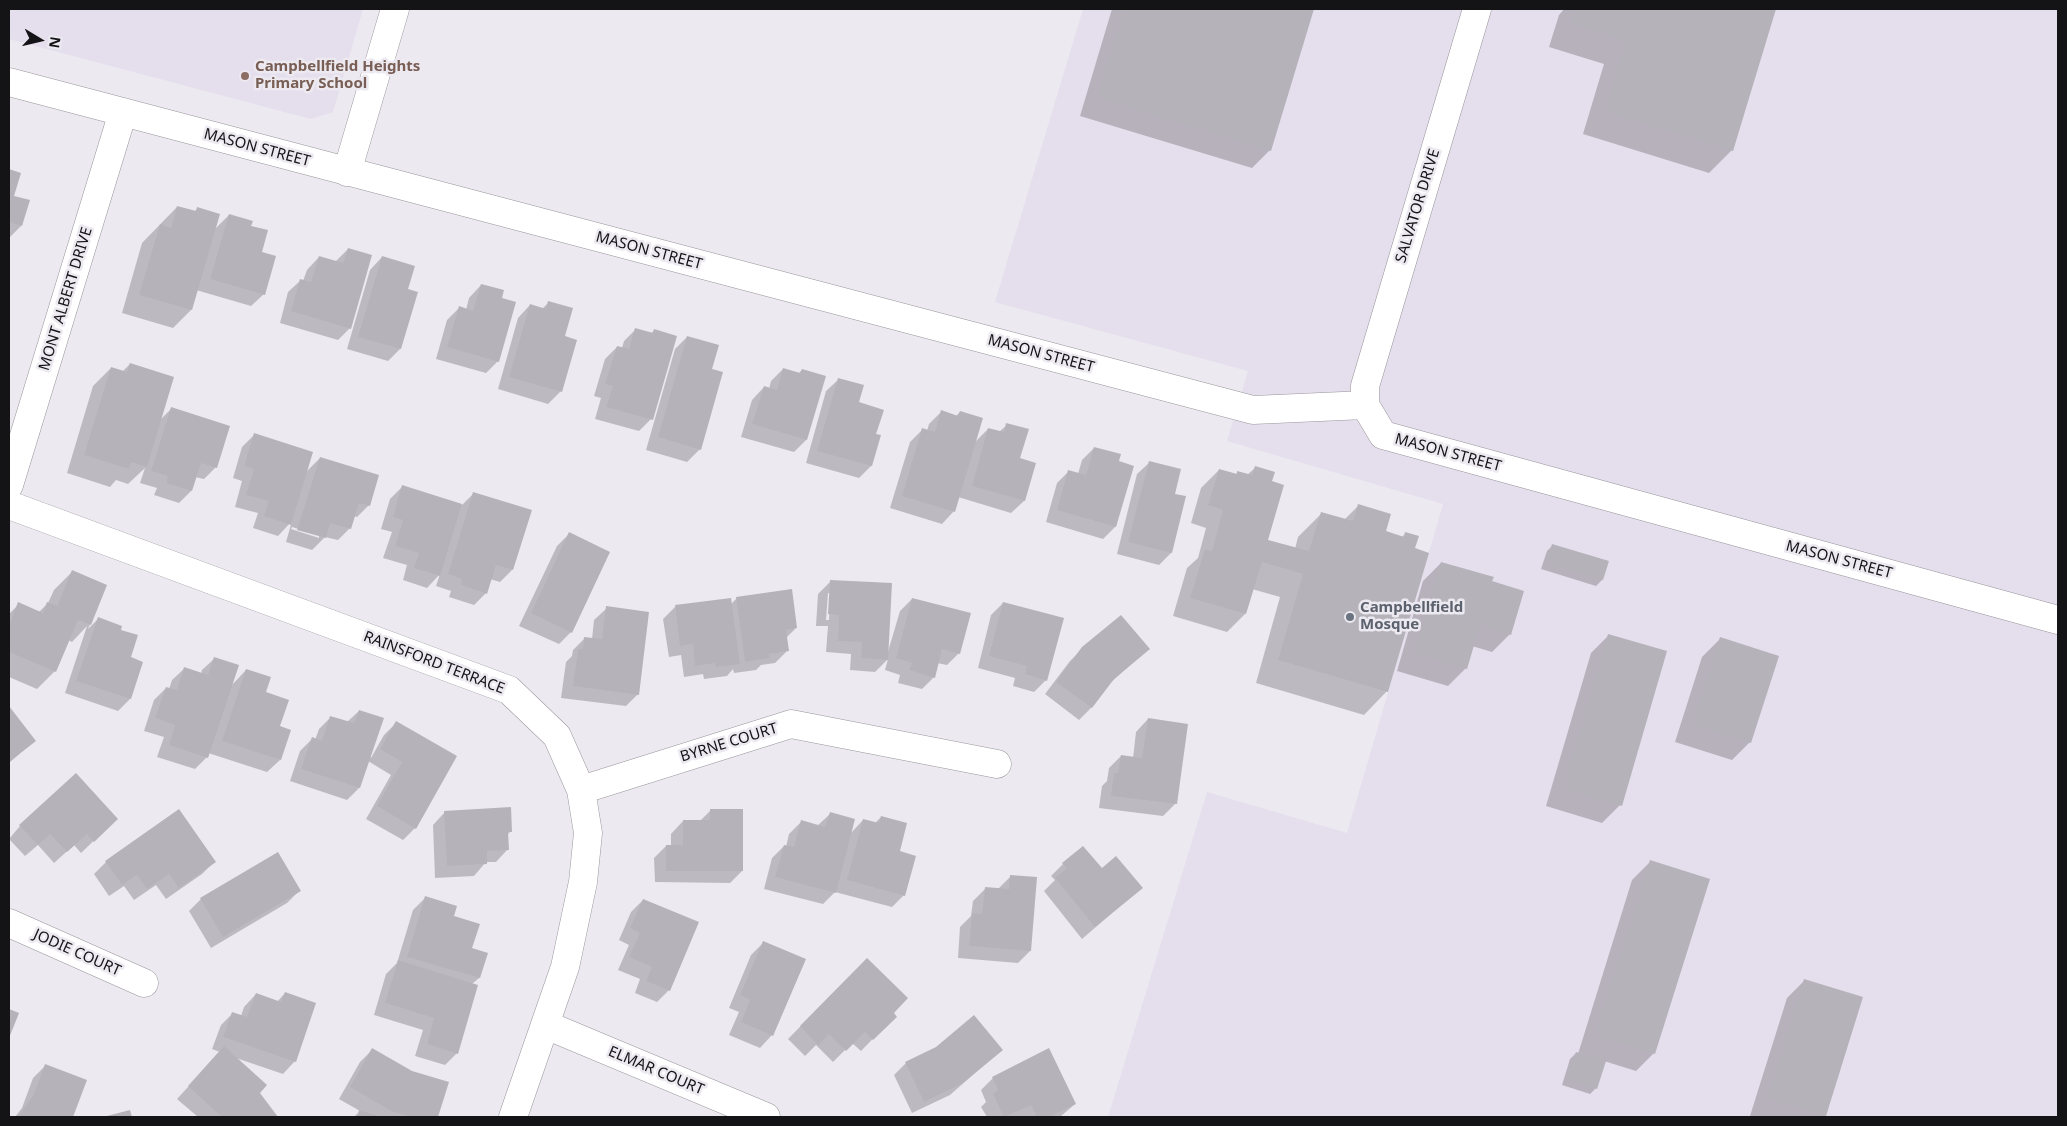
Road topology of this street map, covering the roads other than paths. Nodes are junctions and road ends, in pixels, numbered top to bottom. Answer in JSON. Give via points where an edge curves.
{"nodes":[{"id":1,"x":395,"y":9,"type":"edge"},
{"id":2,"x":1477,"y":9,"type":"edge"},
{"id":3,"x":9,"y":82,"type":"edge"},
{"id":4,"x":123,"y":112,"type":"junction"},
{"id":5,"x":347,"y":172,"type":"junction"},
{"id":6,"x":1365,"y":405,"type":"junction"},
{"id":7,"x":9,"y":485,"type":"edge"},
{"id":8,"x":9,"y":505,"type":"edge"},
{"id":9,"x":2058,"y":620,"type":"edge"},
{"id":10,"x":997,"y":764,"type":"dead end"},
{"id":11,"x":581,"y":790,"type":"junction"},
{"id":12,"x":9,"y":924,"type":"edge"},
{"id":13,"x":144,"y":983,"type":"dead end"},
{"id":14,"x":546,"y":1026,"type":"junction"},
{"id":15,"x":513,"y":1117,"type":"edge"},
{"id":16,"x":766,"y":1117,"type":"edge"}],
"edges":[{"from":1,"to":5,"type":"street"},
{"from":2,"to":6,"type":"street","name":"SALVATOR DRIVE","via":[[1365,386]]},
{"from":3,"to":4,"type":"street","name":"MASON STREET"},
{"from":4,"to":5,"type":"street","name":"MASON STREET"},
{"from":4,"to":7,"type":"street","name":"MONT ALBERT DRIVE"},
{"from":5,"to":6,"type":"street","name":"MASON STREET","via":[[1253,410]]},
{"from":6,"to":9,"type":"street","name":"MASON STREET","via":[[1383,435]]},
{"from":8,"to":11,"type":"street","name":"RAINSFORD TERRACE","via":[[509,690],[556,736]]},
{"from":10,"to":11,"type":"street","name":"BYRNE COURT","via":[[791,724]]},
{"from":11,"to":14,"type":"street","name":"RAINSFORD TERRACE","via":[[588,834],[584,882],[565,967]]},
{"from":12,"to":13,"type":"street","name":"JODIE COURT"},
{"from":14,"to":15,"type":"street","name":"RAINSFORD TERRACE"},
{"from":14,"to":16,"type":"street","name":"ELMAR COURT"}]}
